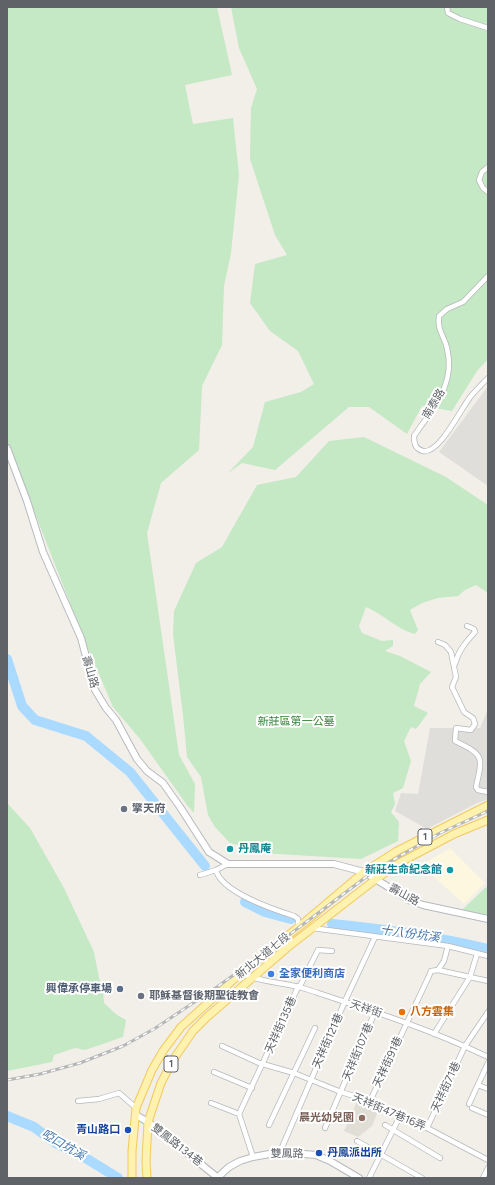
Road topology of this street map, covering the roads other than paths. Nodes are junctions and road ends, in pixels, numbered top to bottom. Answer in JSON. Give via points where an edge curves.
{"nodes":[{"id":1,"x":447,"y":7,"type":"edge"},
{"id":2,"x":488,"y":28,"type":"edge"},
{"id":3,"x":488,"y":167,"type":"edge"},
{"id":4,"x":488,"y":192,"type":"edge"},
{"id":5,"x":488,"y":276,"type":"edge"},
{"id":6,"x":488,"y":378,"type":"edge"},
{"id":7,"x":7,"y":448,"type":"edge"},
{"id":8,"x":467,"y":626,"type":"dead end"},
{"id":9,"x":438,"y":642,"type":"dead end"},
{"id":10,"x":454,"y":666,"type":"junction"},
{"id":11,"x":488,"y":792,"type":"edge"},
{"id":12,"x":488,"y":805,"type":"edge"},
{"id":13,"x":488,"y":820,"type":"edge"},
{"id":14,"x":228,"y":864,"type":"junction"},
{"id":15,"x":216,"y":870,"type":"junction"},
{"id":16,"x":364,"y":872,"type":"junction"},
{"id":17,"x":200,"y":875,"type":"dead end"},
{"id":18,"x":376,"y":879,"type":"junction"},
{"id":19,"x":488,"y":919,"type":"edge"},
{"id":20,"x":298,"y":928,"type":"junction"},
{"id":21,"x":312,"y":928,"type":"junction"},
{"id":22,"x":375,"y":937,"type":"junction"},
{"id":23,"x":448,"y":946,"type":"junction"},
{"id":24,"x":332,"y":951,"type":"dead end"},
{"id":25,"x":477,"y":954,"type":"junction"},
{"id":26,"x":488,"y":956,"type":"edge"},
{"id":27,"x":438,"y":970,"type":"junction"},
{"id":28,"x":241,"y":973,"type":"junction"},
{"id":29,"x":470,"y":977,"type":"junction"},
{"id":30,"x":252,"y":978,"type":"junction"},
{"id":31,"x":488,"y":981,"type":"edge"},
{"id":32,"x":298,"y":986,"type":"junction"},
{"id":33,"x":345,"y":1002,"type":"junction"},
{"id":34,"x":375,"y":1012,"type":"junction"},
{"id":35,"x":488,"y":1012,"type":"edge"},
{"id":36,"x":406,"y":1023,"type":"junction"},
{"id":37,"x":315,"y":1028,"type":"dead end"},
{"id":38,"x":434,"y":1034,"type":"junction"},
{"id":39,"x":222,"y":1046,"type":"dead end"},
{"id":40,"x":465,"y":1046,"type":"junction"},
{"id":41,"x":488,"y":1057,"type":"edge"},
{"id":42,"x":264,"y":1063,"type":"junction"},
{"id":43,"x":488,"y":1064,"type":"edge"},
{"id":44,"x":214,"y":1072,"type":"dead end"},
{"id":45,"x":294,"y":1073,"type":"junction"},
{"id":46,"x":311,"y":1080,"type":"junction"},
{"id":47,"x":478,"y":1084,"type":"junction"},
{"id":48,"x":252,"y":1088,"type":"junction"},
{"id":49,"x":488,"y":1089,"type":"edge"},
{"id":50,"x":341,"y":1092,"type":"junction"},
{"id":51,"x":78,"y":1101,"type":"dead end"},
{"id":52,"x":370,"y":1101,"type":"junction"},
{"id":53,"x":211,"y":1103,"type":"dead end"},
{"id":54,"x":136,"y":1112,"type":"junction"},
{"id":55,"x":239,"y":1114,"type":"junction"},
{"id":56,"x":488,"y":1115,"type":"edge"},
{"id":57,"x":400,"y":1116,"type":"junction"},
{"id":58,"x":148,"y":1122,"type":"junction"},
{"id":59,"x":269,"y":1125,"type":"dead end"},
{"id":60,"x":385,"y":1125,"type":"dead end"},
{"id":61,"x":325,"y":1128,"type":"dead end"},
{"id":62,"x":427,"y":1128,"type":"junction"},
{"id":63,"x":394,"y":1129,"type":"junction"},
{"id":64,"x":357,"y":1141,"type":"dead end"},
{"id":65,"x":280,"y":1152,"type":"junction"},
{"id":66,"x":381,"y":1154,"type":"junction"},
{"id":67,"x":253,"y":1157,"type":"junction"},
{"id":68,"x":440,"y":1158,"type":"dead end"},
{"id":69,"x":488,"y":1160,"type":"edge"},
{"id":70,"x":488,"y":1168,"type":"edge"},
{"id":71,"x":217,"y":1177,"type":"edge"},
{"id":72,"x":132,"y":1178,"type":"edge"},
{"id":73,"x":147,"y":1178,"type":"edge"},
{"id":74,"x":359,"y":1178,"type":"edge"},
{"id":75,"x":369,"y":1178,"type":"edge"},
{"id":76,"x":422,"y":1178,"type":"edge"},
{"id":77,"x":483,"y":1178,"type":"edge"}],
"edges":[{"from":1,"to":2,"type":"street","via":[[448,13]]},
{"from":3,"to":4,"type":"street","via":[[482,172],[479,180]]},
{"from":5,"to":6,"type":"street","name":"南泰路","via":[[463,302],[447,309],[439,316],[440,333],[447,347],[448,380],[444,392],[414,436],[414,445],[424,451],[432,449],[470,397]]},
{"from":7,"to":14,"type":"street","name":"壽山路","via":[[43,552],[76,626],[94,690],[116,720],[137,759],[147,771],[163,783],[209,852]]},
{"from":8,"to":10,"type":"street","via":[[475,632],[463,645]]},
{"from":9,"to":10,"type":"street","via":[[452,652]]},
{"from":10,"to":11,"type":"street","via":[[456,677],[452,687],[464,712],[473,718],[475,724],[471,730],[456,728],[455,741],[480,757],[476,787]]},
{"from":12,"to":16,"type":"main road","name":"新北大道七段","number":"1","via":[[397,851]]},
{"from":13,"to":18,"type":"main road","name":"新北大道七段","number":"1","via":[[454,834],[401,862]]},
{"from":14,"to":15,"type":"street","name":"壽山路"},
{"from":14,"to":16,"type":"street","name":"壽山路","via":[[334,864]]},
{"from":15,"to":17,"type":"street","name":"壽山路"},
{"from":15,"to":20,"type":"street","via":[[221,880],[246,897],[294,916],[298,919]]},
{"from":16,"to":18,"type":"street","name":"壽山路"},
{"from":16,"to":20,"type":"main road","name":"新北大道七段","number":"1"},
{"from":18,"to":19,"type":"street","name":"壽山路","via":[[422,906]]},
{"from":18,"to":21,"type":"main road","name":"新北大道七段","number":"1"},
{"from":20,"to":28,"type":"main road","name":"新北大道七段","number":"1"},
{"from":21,"to":22,"type":"street"},
{"from":21,"to":30,"type":"main road","name":"新北大道七段","number":"1"},
{"from":22,"to":23,"type":"street"},
{"from":22,"to":33,"type":"street","name":"天祥街121巷"},
{"from":23,"to":25,"type":"street"},
{"from":23,"to":27,"type":"street","via":[[444,961]]},
{"from":24,"to":32,"type":"street","name":"天祥街135巷","via":[[318,950]]},
{"from":25,"to":26,"type":"street"},
{"from":25,"to":29,"type":"street"},
{"from":27,"to":29,"type":"street"},
{"from":27,"to":36,"type":"street","name":"天祥街91巷","via":[[431,971]]},
{"from":28,"to":30,"type":"street","name":"天祥街"},
{"from":28,"to":54,"type":"main road","name":"新北大道七段","number":"1","via":[[181,1027],[152,1070]]},
{"from":29,"to":31,"type":"street"},
{"from":29,"to":38,"type":"street"},
{"from":30,"to":32,"type":"street","name":"天祥街"},
{"from":30,"to":58,"type":"main road","name":"新北大道七段","number":"1","via":[[193,1031],[161,1083]]},
{"from":32,"to":33,"type":"street","name":"天祥街"},
{"from":32,"to":42,"type":"street","name":"天祥街135巷"},
{"from":33,"to":34,"type":"street","name":"天祥街"},
{"from":33,"to":46,"type":"street","name":"天祥街121巷"},
{"from":34,"to":36,"type":"street","name":"天祥街"},
{"from":34,"to":50,"type":"street","name":"天祥街107巷"},
{"from":35,"to":40,"type":"street","name":"天祥街71巷"},
{"from":36,"to":38,"type":"street","name":"天祥街"},
{"from":36,"to":52,"type":"street","name":"天祥街91巷"},
{"from":37,"to":45,"type":"street"},
{"from":38,"to":40,"type":"street","name":"天祥街"},
{"from":39,"to":42,"type":"street","name":"天祥街47巷16弄"},
{"from":40,"to":41,"type":"street","name":"天祥街"},
{"from":40,"to":62,"type":"street","name":"天祥街71巷"},
{"from":42,"to":45,"type":"street","name":"天祥街47巷16弄"},
{"from":42,"to":48,"type":"street","name":"天祥街135巷"},
{"from":43,"to":47,"type":"street"},
{"from":44,"to":48,"type":"street"},
{"from":45,"to":46,"type":"street","name":"天祥街47巷16弄"},
{"from":45,"to":59,"type":"street"},
{"from":46,"to":50,"type":"street","name":"天祥街47巷16弄"},
{"from":46,"to":65,"type":"street","name":"天祥街121巷"},
{"from":47,"to":49,"type":"street"},
{"from":47,"to":56,"type":"street","via":[[470,1106]]},
{"from":48,"to":55,"type":"street","name":"天祥街135巷"},
{"from":50,"to":52,"type":"street","name":"天祥街47巷16弄"},
{"from":50,"to":61,"type":"street","name":"天祥街107巷"},
{"from":51,"to":54,"type":"street","via":[[120,1093]]},
{"from":52,"to":57,"type":"street","name":"天祥街47巷16弄"},
{"from":53,"to":55,"type":"street"},
{"from":54,"to":58,"type":"street","name":"雙鳳路134巷"},
{"from":54,"to":72,"type":"main road","name":"新北大道七段","number":"1"},
{"from":55,"to":67,"type":"street"},
{"from":57,"to":62,"type":"street","name":"天祥街47巷16弄"},
{"from":57,"to":63,"type":"street"},
{"from":58,"to":71,"type":"street","name":"雙鳳路134巷"},
{"from":58,"to":73,"type":"main road","name":"新北大道七段","number":"1"},
{"from":60,"to":63,"type":"street"},
{"from":62,"to":69,"type":"street","name":"天祥街47巷16弄"},
{"from":63,"to":66,"type":"street"},
{"from":63,"to":68,"type":"street"},
{"from":64,"to":66,"type":"street"},
{"from":65,"to":67,"type":"street","name":"雙鳳路"},
{"from":65,"to":74,"type":"street","name":"雙鳳路","via":[[316,1156]]},
{"from":66,"to":75,"type":"street"},
{"from":66,"to":76,"type":"street"},
{"from":67,"to":71,"type":"street","name":"雙鳳路","via":[[229,1167]]},
{"from":70,"to":77,"type":"street"}]}
